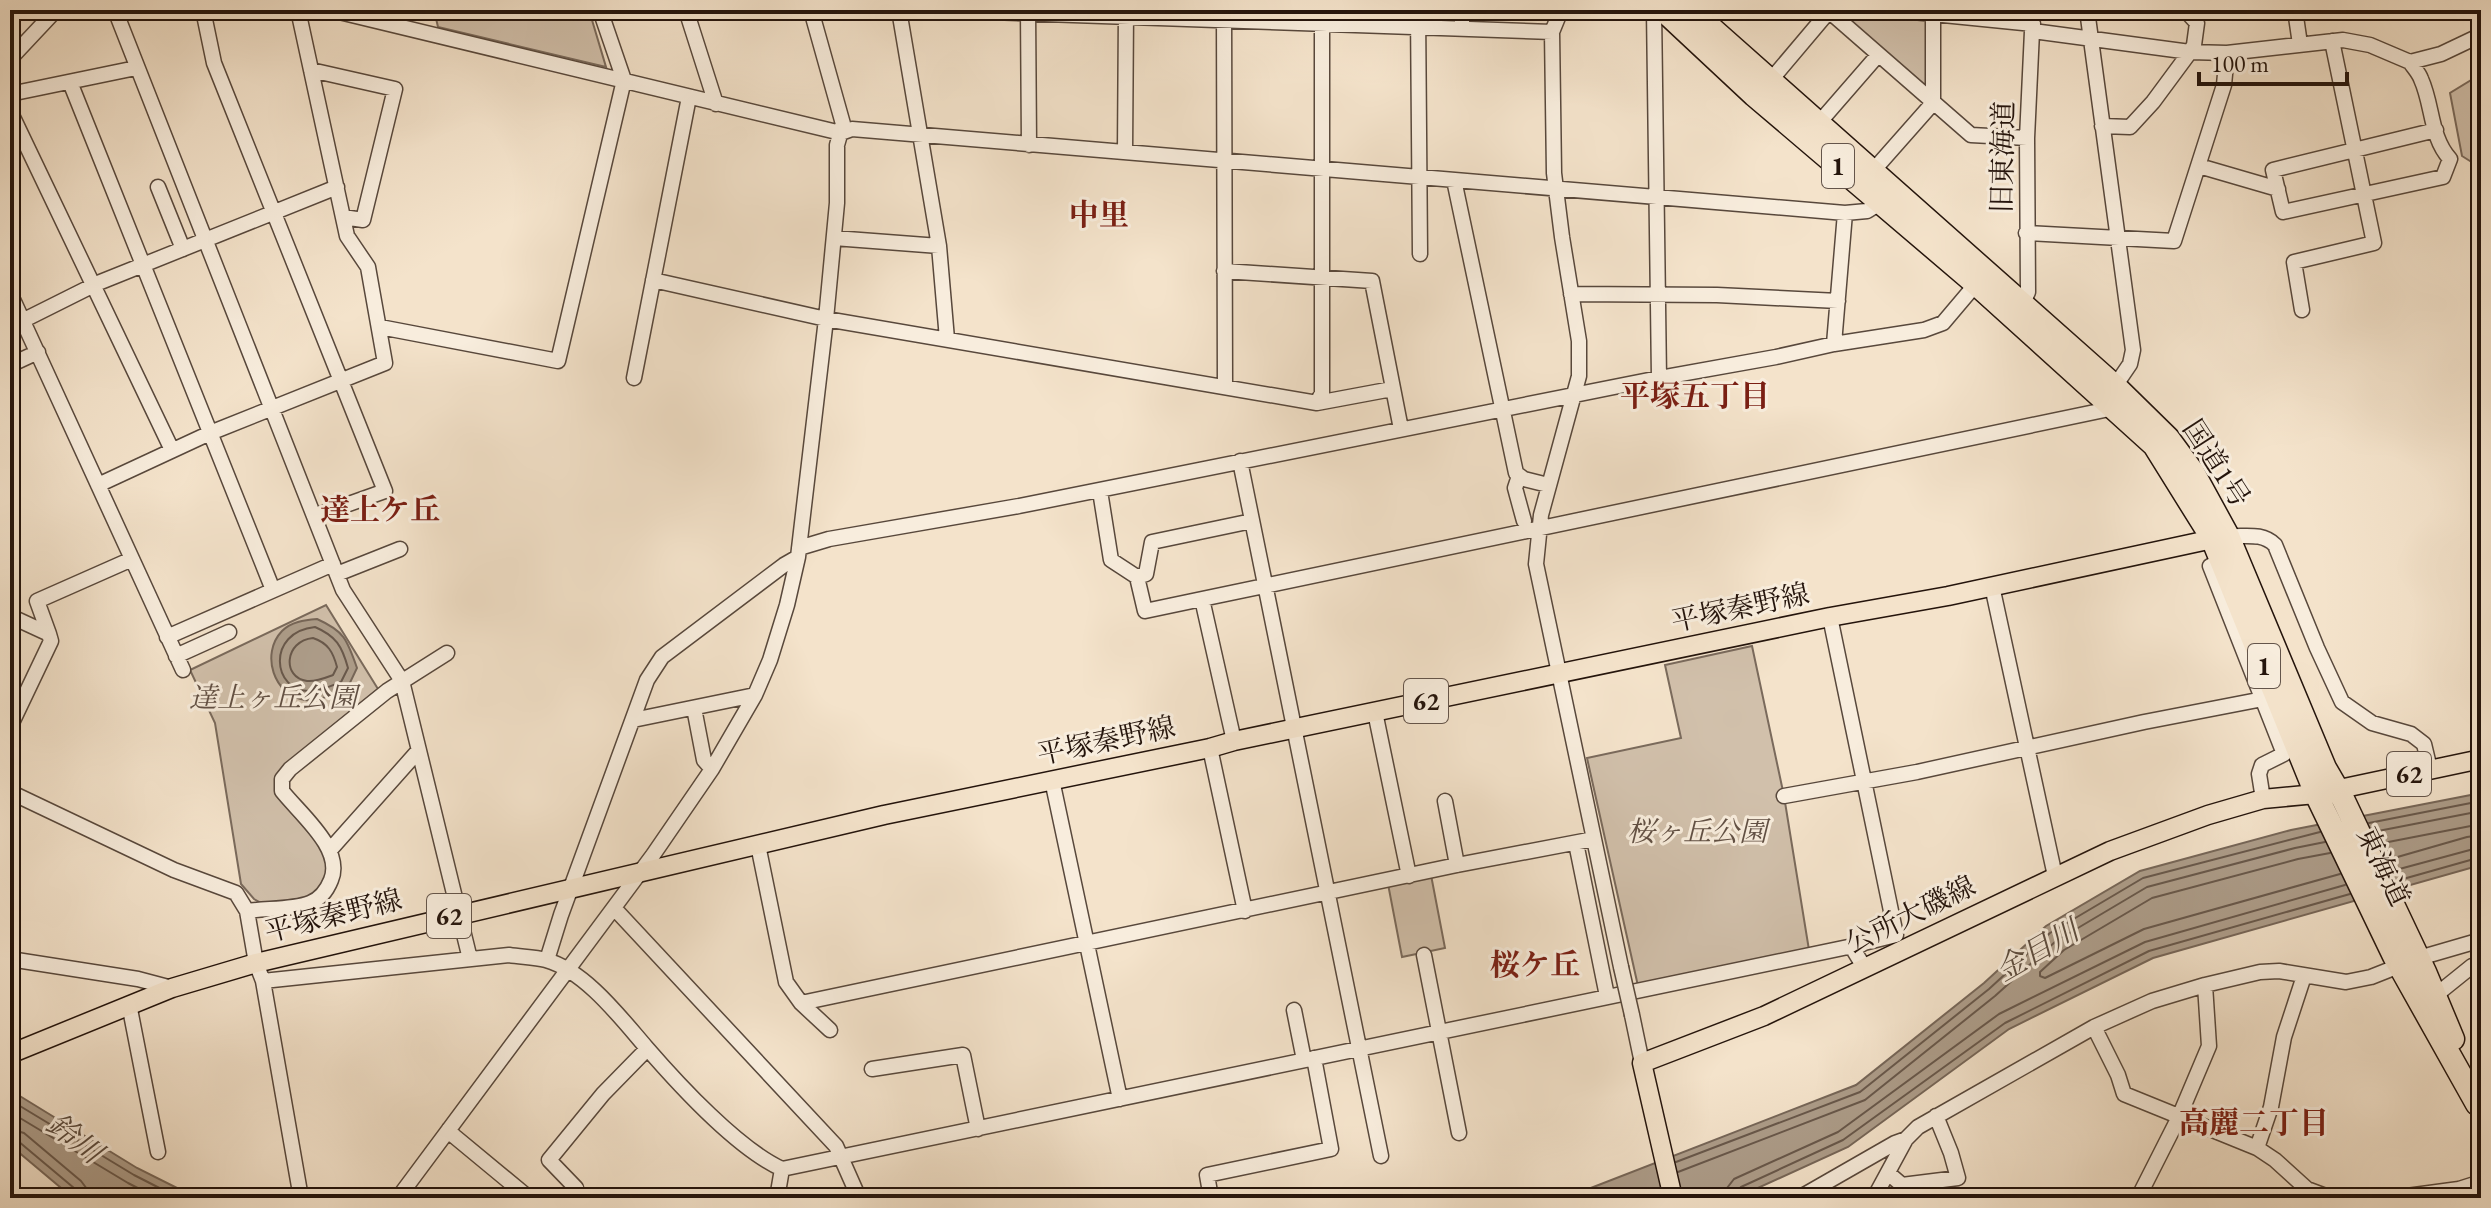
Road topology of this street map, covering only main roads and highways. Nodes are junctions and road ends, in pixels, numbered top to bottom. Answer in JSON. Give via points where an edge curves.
{"nodes":[{"id":1,"x":1663,"y":10,"type":"edge"},
{"id":2,"x":1691,"y":10,"type":"edge"},
{"id":3,"x":1888,"y":197,"type":"junction"},
{"id":4,"x":2111,"y":398,"type":"junction"},
{"id":5,"x":2220,"y":537,"type":"junction"},
{"id":6,"x":2481,"y":759,"type":"edge"},
{"id":7,"x":2330,"y":796,"type":"junction"},
{"id":8,"x":2407,"y":958,"type":"junction"},
{"id":9,"x":10,"y":1054,"type":"edge"},
{"id":10,"x":2479,"y":1108,"type":"edge"},
{"id":11,"x":1673,"y":1198,"type":"edge"}],
"edges":[{"from":1,"to":3,"type":"highway","name":"国道1号","number":"1","via":[[1754,95]]},
{"from":2,"to":3,"type":"highway","name":"国道1号","number":"1","via":[[1872,172]]},
{"from":3,"to":4,"type":"highway","name":"国道1号","number":"1","via":[[1976,284]]},
{"from":3,"to":4,"type":"highway","name":"国道1号","number":"1","via":[[2023,303]]},
{"from":4,"to":5,"type":"highway","name":"国道1号","number":"1","via":[[2154,445]]},
{"from":5,"to":7,"type":"highway","name":"国道1号","number":"1","via":[[2325,768]]},
{"from":5,"to":7,"type":"highway","name":"国道1号","number":"1","via":[[2221,561]]},
{"from":5,"to":9,"type":"main road","name":"平塚秦野線","number":"62","via":[[1234,741],[460,913],[172,988]]},
{"from":6,"to":7,"type":"main road","number":"62"},
{"from":7,"to":8,"type":"highway","name":"東海道","number":"1"},
{"from":7,"to":11,"type":"main road","name":"公所大磯線","via":[[2263,799],[2110,851],[1643,1071]]},
{"from":8,"to":10,"type":"highway","number":"1"},
{"from":8,"to":10,"type":"highway","number":"1","via":[[2436,995]]}]}
